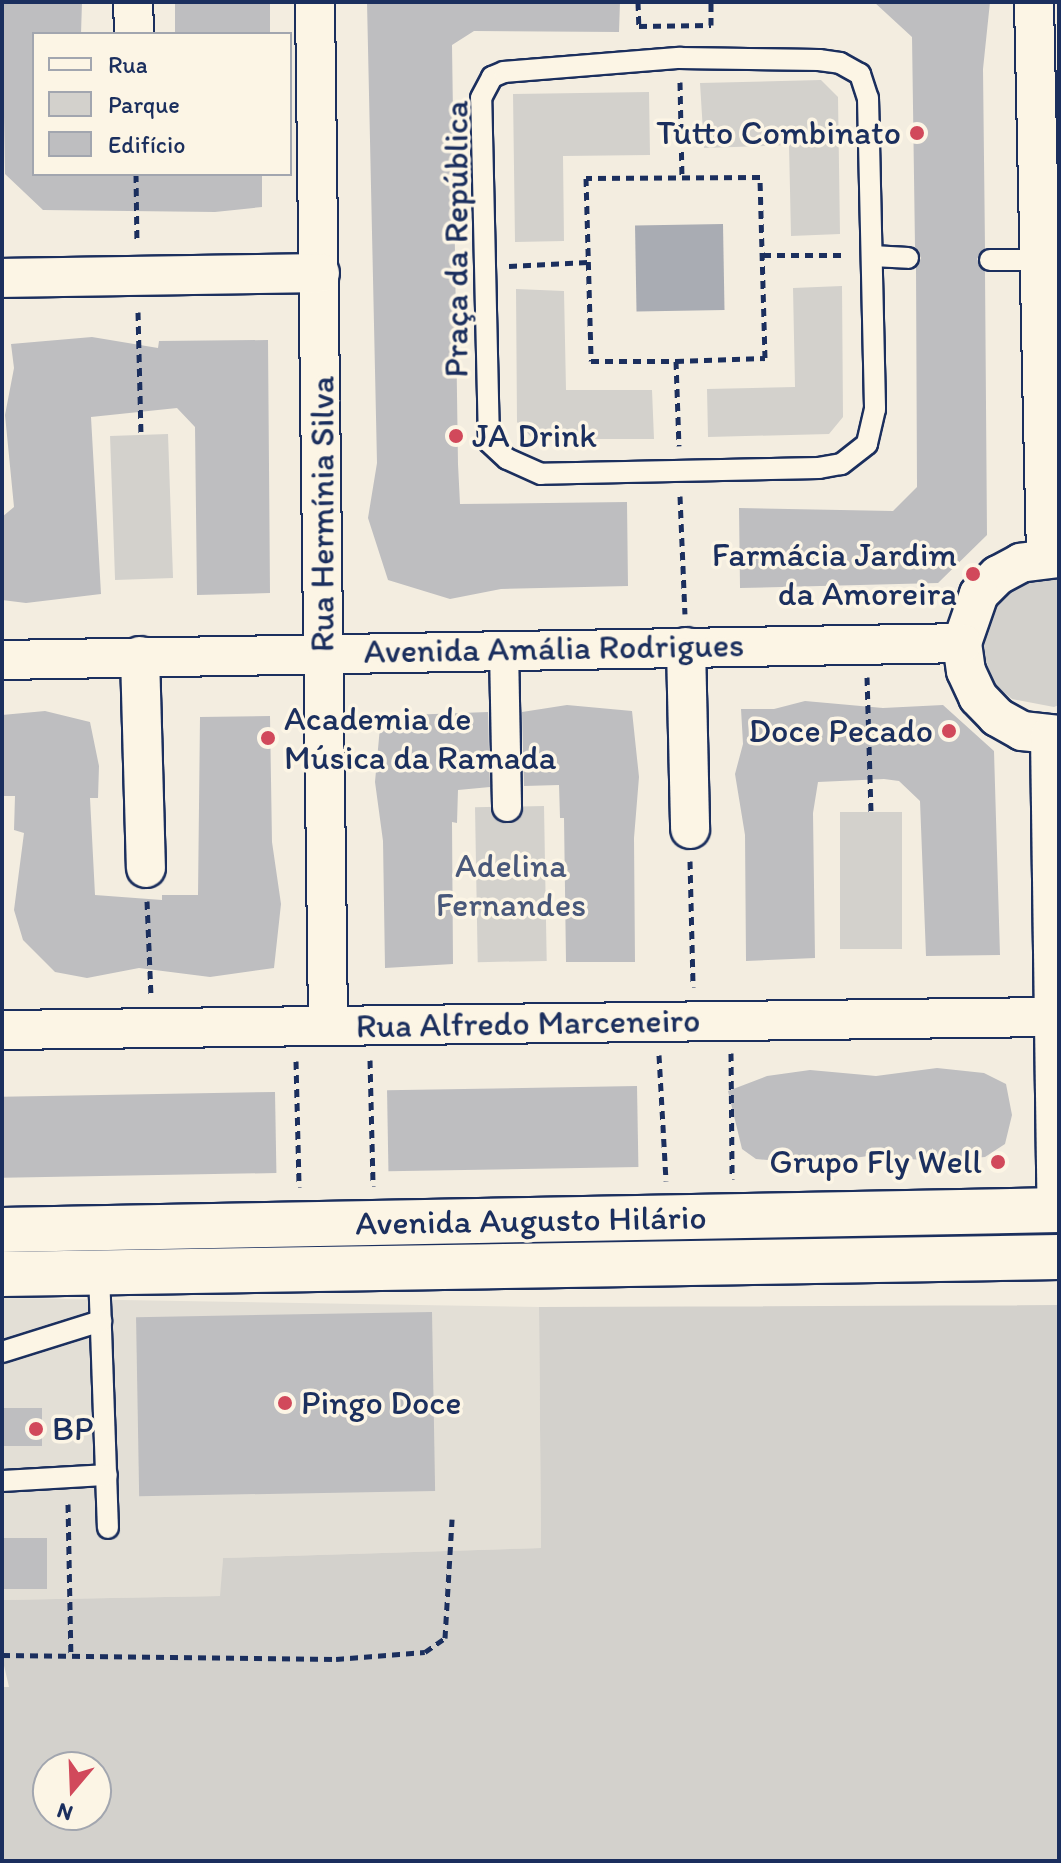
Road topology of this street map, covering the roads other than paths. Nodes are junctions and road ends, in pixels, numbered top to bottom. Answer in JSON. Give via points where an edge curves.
{"nodes":[{"id":1,"x":133,"y":2,"type":"edge"},
{"id":2,"x":315,"y":2,"type":"edge"},
{"id":3,"x":1034,"y":2,"type":"edge"},
{"id":4,"x":134,"y":32,"type":"edge"},
{"id":5,"x":872,"y":256,"type":"junction"},
{"id":6,"x":908,"y":258,"type":"dead end"},
{"id":7,"x":1049,"y":259,"type":"edge"},
{"id":8,"x":990,"y":260,"type":"dead end"},
{"id":9,"x":320,"y":273,"type":"junction"},
{"id":10,"x":2,"y":278,"type":"edge"},
{"id":11,"x":1053,"y":558,"type":"edge"},
{"id":12,"x":962,"y":643,"type":"junction"},
{"id":13,"x":686,"y":647,"type":"junction"},
{"id":14,"x":504,"y":649,"type":"junction"},
{"id":15,"x":322,"y":651,"type":"junction"},
{"id":16,"x":140,"y":656,"type":"junction"},
{"id":17,"x":2,"y":660,"type":"edge"},
{"id":18,"x":1055,"y":736,"type":"edge"},
{"id":19,"x":507,"y":807,"type":"dead end"},
{"id":20,"x":690,"y":829,"type":"road end"},
{"id":21,"x":146,"y":868,"type":"road end"},
{"id":22,"x":1053,"y":1017,"type":"junction"},
{"id":23,"x":312,"y":1026,"type":"junction"},
{"id":24,"x":2,"y":1030,"type":"edge"},
{"id":25,"x":1058,"y":1210,"type":"edge"},
{"id":26,"x":2,"y":1230,"type":"edge"},
{"id":27,"x":1059,"y":1257,"type":"edge"},
{"id":28,"x":99,"y":1272,"type":"junction"},
{"id":29,"x":2,"y":1274,"type":"edge"},
{"id":30,"x":101,"y":1321,"type":"junction"},
{"id":31,"x":2,"y":1352,"type":"edge"},
{"id":32,"x":107,"y":1475,"type":"junction"},
{"id":33,"x":2,"y":1481,"type":"edge"},
{"id":34,"x":108,"y":1528,"type":"dead end"}],
"edges":[{"from":1,"to":4,"type":"street"},
{"from":2,"to":9,"type":"street","name":"Rua Hermínia Silva"},
{"from":3,"to":7,"type":"street"},
{"from":5,"to":5,"type":"lane","name":"Praça da República","via":[[875,409],[867,444],[841,464],[541,474],[507,459],[489,442],[481,98],[492,77],[679,58],[840,63],[860,74],[868,98]]},
{"from":5,"to":6,"type":"lane"},
{"from":7,"to":8,"type":"lane"},
{"from":7,"to":11,"type":"street"},
{"from":9,"to":10,"type":"street"},
{"from":9,"to":15,"type":"street","name":"Rua Hermínia Silva"},
{"from":11,"to":12,"type":"street","via":[[998,575],[979,594]]},
{"from":12,"to":13,"type":"street","name":"Avenida Amália Rodrigues"},
{"from":12,"to":18,"type":"street","via":[[966,671],[978,697],[997,717],[1022,731]]},
{"from":13,"to":14,"type":"street","name":"Avenida Amália Rodrigues"},
{"from":13,"to":20,"type":"street"},
{"from":14,"to":15,"type":"street","name":"Avenida Amália Rodrigues"},
{"from":14,"to":19,"type":"street"},
{"from":15,"to":16,"type":"street","name":"Avenida Amália Rodrigues"},
{"from":15,"to":23,"type":"street","name":"Rua Hermínia Silva"},
{"from":16,"to":17,"type":"street","name":"Avenida Amália Rodrigues"},
{"from":16,"to":21,"type":"street"},
{"from":18,"to":22,"type":"street"},
{"from":22,"to":23,"type":"street","name":"Rua Alfredo Marceneiro"},
{"from":22,"to":25,"type":"street"},
{"from":23,"to":24,"type":"street","name":"Rua Alfredo Marceneiro"},
{"from":25,"to":26,"type":"main road","name":"Avenida Augusto Hilário"},
{"from":27,"to":28,"type":"main road","name":"Avenida Augusto Hilário"},
{"from":28,"to":29,"type":"main road","name":"Avenida Augusto Hilário"},
{"from":28,"to":30,"type":"lane"},
{"from":30,"to":31,"type":"lane"},
{"from":30,"to":32,"type":"lane"},
{"from":32,"to":33,"type":"lane"},
{"from":32,"to":34,"type":"lane"}]}
